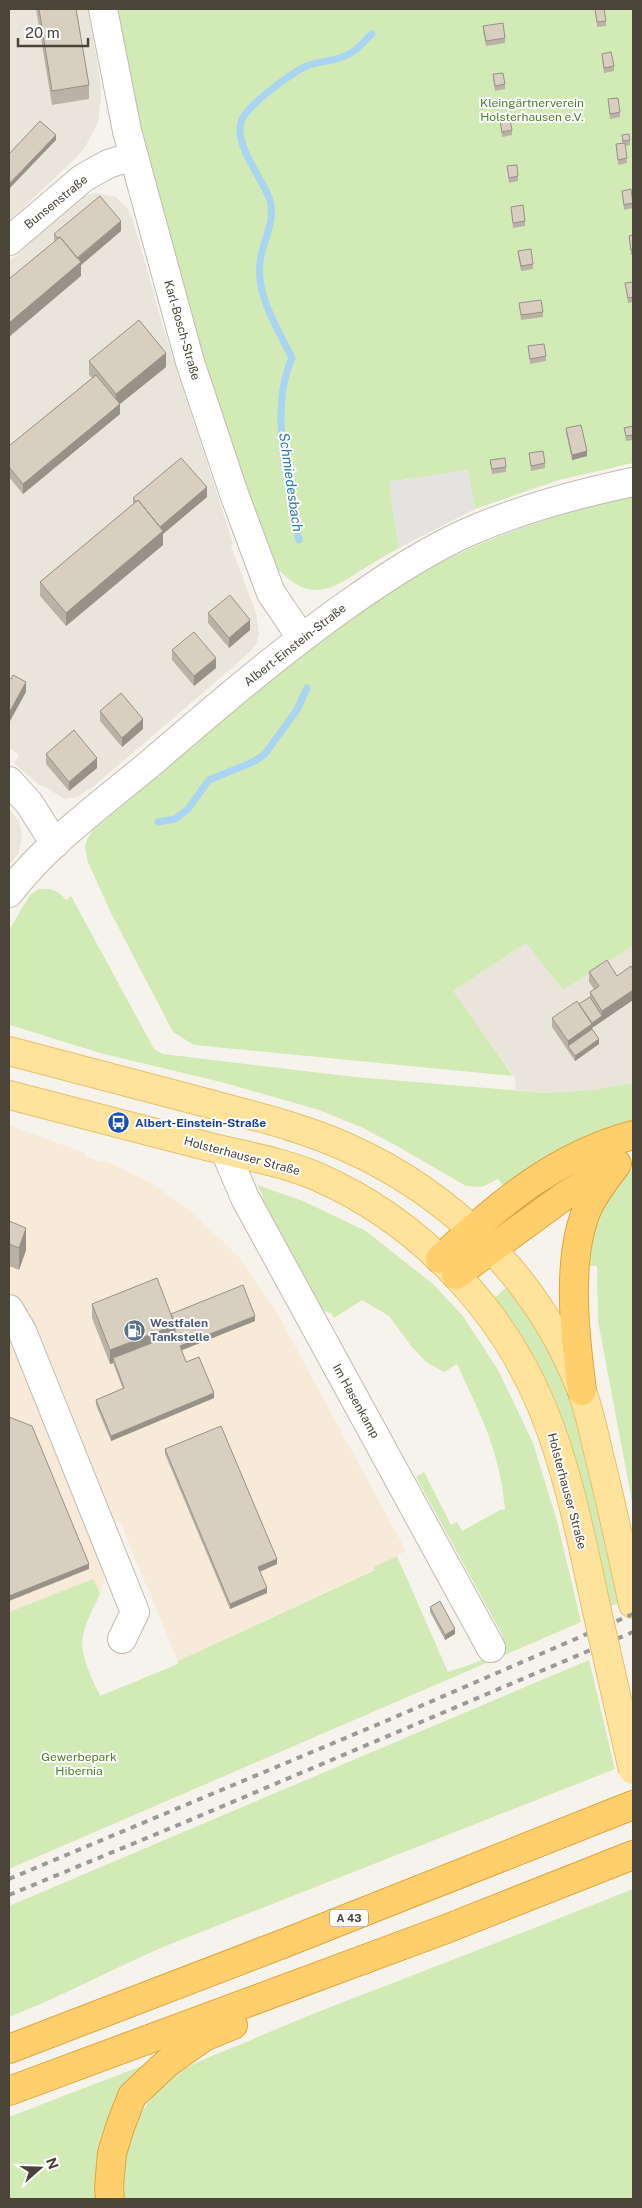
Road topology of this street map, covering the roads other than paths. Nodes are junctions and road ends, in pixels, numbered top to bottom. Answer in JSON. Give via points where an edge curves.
{"nodes":[{"id":1,"x":103,"y":9,"type":"edge"},
{"id":2,"x":133,"y":156,"type":"junction"},
{"id":3,"x":9,"y":241,"type":"edge"},
{"id":4,"x":633,"y":482,"type":"edge"},
{"id":5,"x":301,"y":637,"type":"junction"},
{"id":6,"x":9,"y":781,"type":"edge"},
{"id":7,"x":55,"y":844,"type":"junction"},
{"id":8,"x":9,"y":893,"type":"edge"},
{"id":9,"x":9,"y":1051,"type":"edge"},
{"id":10,"x":9,"y":1095,"type":"edge"},
{"id":11,"x":633,"y":1135,"type":"edge"},
{"id":12,"x":225,"y":1151,"type":"junction"},
{"id":13,"x":625,"y":1160,"type":"edge"},
{"id":14,"x":482,"y":1238,"type":"junction"},
{"id":15,"x":448,"y":1267,"type":"junction"},
{"id":16,"x":9,"y":1309,"type":"edge"},
{"id":17,"x":582,"y":1391,"type":"junction"},
{"id":18,"x":633,"y":1601,"type":"edge"},
{"id":19,"x":122,"y":1638,"type":"dead end"},
{"id":20,"x":491,"y":1648,"type":"dead end"},
{"id":21,"x":633,"y":1770,"type":"edge"},
{"id":22,"x":633,"y":1805,"type":"edge"},
{"id":23,"x":633,"y":1855,"type":"edge"},
{"id":24,"x":446,"y":1929,"type":"junction"},
{"id":25,"x":9,"y":2049,"type":"edge"},
{"id":26,"x":9,"y":2091,"type":"edge"},
{"id":27,"x":110,"y":2199,"type":"edge"}],
"edges":[{"from":1,"to":2,"type":"street","name":"Karl-Bosch-Straße"},
{"from":2,"to":3,"type":"street","name":"Bunsenstraße","via":[[108,164],[83,178]]},
{"from":2,"to":5,"type":"street","name":"Karl-Bosch-Straße","via":[[190,362],[233,491],[271,593]]},
{"from":4,"to":5,"type":"street","name":"Albert-Einstein-Straße","via":[[578,493],[464,534],[395,572]]},
{"from":5,"to":7,"type":"street","name":"Albert-Einstein-Straße"},
{"from":6,"to":7,"type":"street","via":[[29,803]]},
{"from":7,"to":8,"type":"street","name":"Albert-Einstein-Straße"},
{"from":9,"to":14,"type":"main road","via":[[252,1116],[346,1146],[410,1181]]},
{"from":10,"to":12,"type":"main road","name":"Holsterhauser Straße"},
{"from":11,"to":14,"type":"highway","via":[[594,1148],[501,1204]]},
{"from":12,"to":15,"type":"main road","name":"Holsterhauser Straße","via":[[271,1161],[317,1177],[379,1210],[415,1236]]},
{"from":12,"to":20,"type":"street","name":"Im Hasenkamp","via":[[245,1198]]},
{"from":13,"to":14,"type":"highway"},
{"from":13,"to":17,"type":"highway","via":[[603,1182],[590,1205],[575,1257],[576,1335]]},
{"from":14,"to":15,"type":"highway"},
{"from":14,"to":17,"type":"main road","via":[[539,1308]]},
{"from":15,"to":21,"type":"main road","name":"Holsterhauser Straße","bridge":true,"via":[[508,1341],[526,1370],[542,1406],[567,1482]]},
{"from":16,"to":19,"type":"street","via":[[22,1331],[135,1612]]},
{"from":17,"to":18,"type":"main road"},
{"from":22,"to":25,"type":"highway","number":"A 43"},
{"from":23,"to":24,"type":"highway"},
{"from":24,"to":26,"type":"highway"},
{"from":24,"to":27,"type":"highway","via":[[403,1959],[204,2037],[167,2063],[132,2096],[112,2153]]}]}
